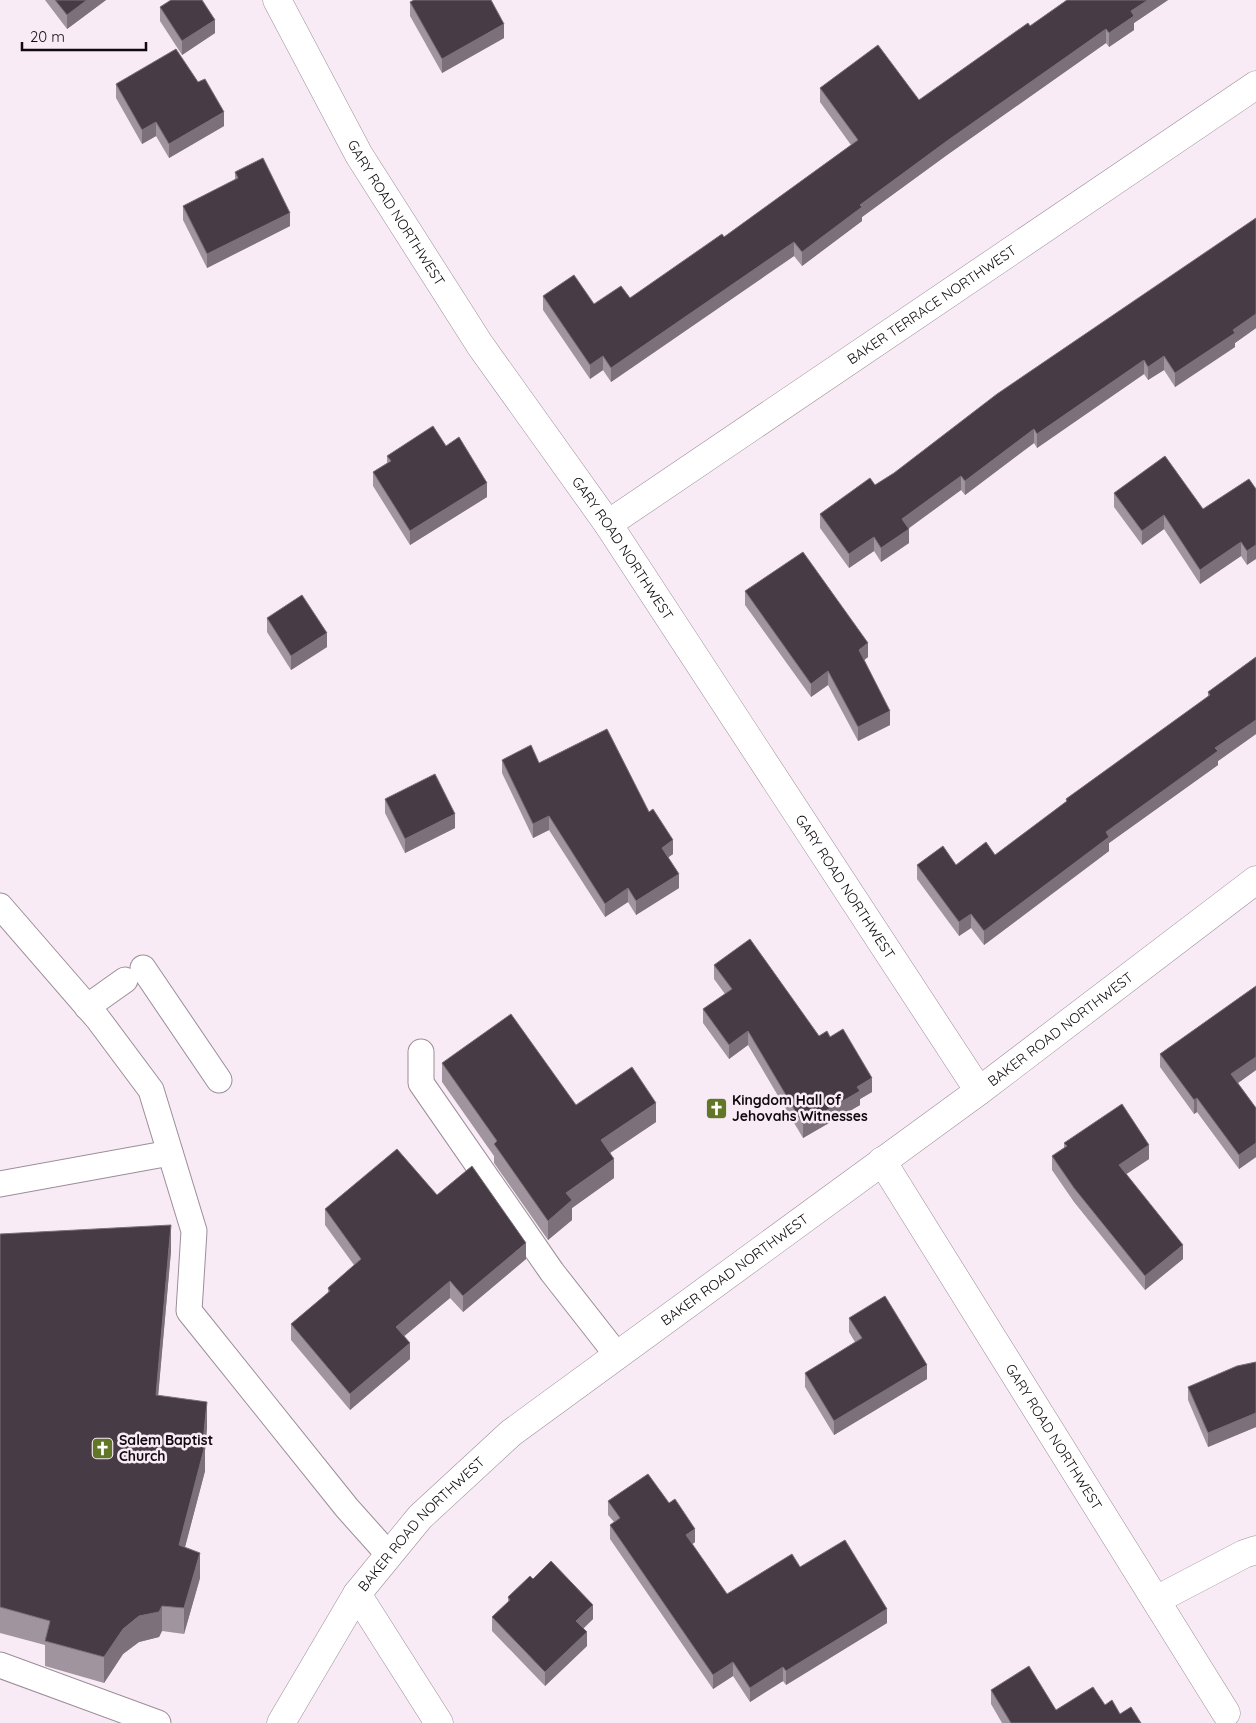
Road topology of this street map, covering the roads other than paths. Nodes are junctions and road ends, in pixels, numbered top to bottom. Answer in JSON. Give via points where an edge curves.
{"nodes":[{"id":1,"x":277,"y":0,"type":"edge"},
{"id":2,"x":1256,"y":86,"type":"edge"},
{"id":3,"x":608,"y":524,"type":"junction"},
{"id":4,"x":1256,"y":880,"type":"edge"},
{"id":5,"x":0,"y":906,"type":"edge"},
{"id":6,"x":87,"y":1007,"type":"junction"},
{"id":7,"x":421,"y":1052,"type":"dead end"},
{"id":8,"x":219,"y":1080,"type":"dead end"},
{"id":9,"x":979,"y":1091,"type":"junction"},
{"id":10,"x":170,"y":1153,"type":"junction"},
{"id":11,"x":882,"y":1161,"type":"junction"},
{"id":12,"x":0,"y":1184,"type":"edge"},
{"id":13,"x":617,"y":1355,"type":"junction"},
{"id":14,"x":1256,"y":1550,"type":"edge"},
{"id":15,"x":389,"y":1555,"type":"junction"},
{"id":16,"x":357,"y":1594,"type":"junction"},
{"id":17,"x":1156,"y":1600,"type":"junction"},
{"id":18,"x":0,"y":1665,"type":"edge"},
{"id":19,"x":1226,"y":1713,"type":"dead end"},
{"id":20,"x":158,"y":1723,"type":"edge"},
{"id":21,"x":281,"y":1723,"type":"edge"},
{"id":22,"x":439,"y":1723,"type":"edge"}],
"edges":[{"from":1,"to":3,"type":"street","name":"GARY ROAD NORTHWEST","via":[[359,155],[480,345]]},
{"from":2,"to":3,"type":"street","name":"BAKER TERRACE NORTHWEST"},
{"from":3,"to":9,"type":"street","name":"GARY ROAD NORTHWEST"},
{"from":4,"to":9,"type":"street","name":"BAKER ROAD NORTHWEST"},
{"from":5,"to":6,"type":"lane"},
{"from":6,"to":8,"type":"lane","via":[[134,974]]},
{"from":6,"to":10,"type":"lane","via":[[151,1090]]},
{"from":7,"to":13,"type":"lane","via":[[421,1083],[552,1272]]},
{"from":9,"to":11,"type":"street","name":"BAKER ROAD NORTHWEST"},
{"from":10,"to":12,"type":"lane"},
{"from":10,"to":15,"type":"lane","via":[[194,1231],[189,1311],[347,1508]]},
{"from":11,"to":13,"type":"street","name":"BAKER ROAD NORTHWEST"},
{"from":11,"to":17,"type":"street","name":"GARY ROAD NORTHWEST"},
{"from":13,"to":15,"type":"street","name":"BAKER ROAD NORTHWEST","via":[[511,1433],[420,1518]]},
{"from":14,"to":17,"type":"street"},
{"from":15,"to":16,"type":"street","name":"BAKER ROAD NORTHWEST"},
{"from":16,"to":21,"type":"street","name":"BAKER ROAD NORTHWEST"},
{"from":16,"to":22,"type":"street"},
{"from":17,"to":19,"type":"street","name":"GARY ROAD NORTHWEST"},
{"from":18,"to":20,"type":"lane"}]}
